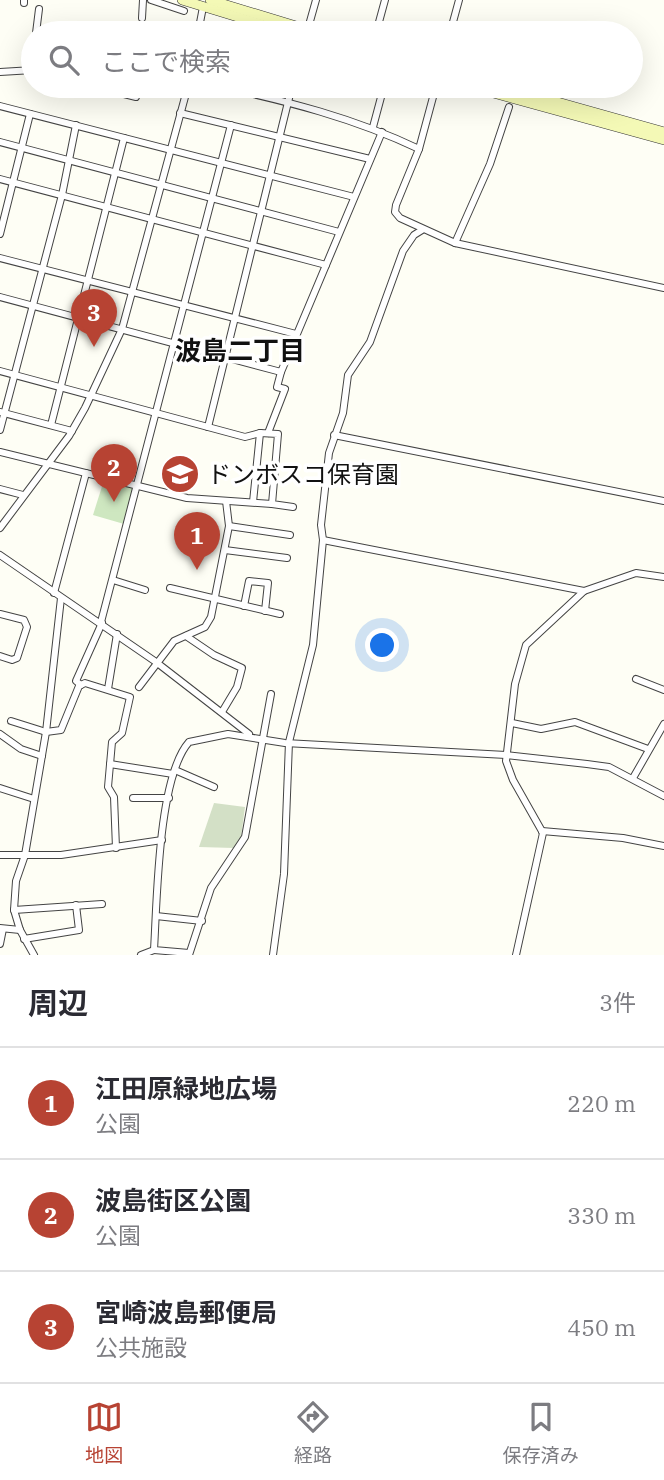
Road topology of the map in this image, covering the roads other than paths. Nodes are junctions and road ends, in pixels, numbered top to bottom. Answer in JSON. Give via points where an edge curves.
{"nodes":[{"id":1,"x":143,"y":0,"type":"edge"},
{"id":2,"x":151,"y":0,"type":"edge"},
{"id":3,"x":182,"y":0,"type":"edge"},
{"id":4,"x":316,"y":0,"type":"edge"},
{"id":5,"x":385,"y":0,"type":"edge"},
{"id":6,"x":458,"y":0,"type":"edge"},
{"id":7,"x":205,"y":2,"type":"edge"},
{"id":8,"x":39,"y":9,"type":"dead end"},
{"id":9,"x":184,"y":11,"type":"dead end"},
{"id":10,"x":142,"y":18,"type":"dead end"},
{"id":11,"x":38,"y":21,"type":"edge"},
{"id":12,"x":201,"y":21,"type":"edge"},
{"id":13,"x":256,"y":21,"type":"edge"},
{"id":14,"x":272,"y":21,"type":"edge"},
{"id":15,"x":310,"y":21,"type":"edge"},
{"id":16,"x":379,"y":21,"type":"edge"},
{"id":17,"x":453,"y":21,"type":"edge"},
{"id":18,"x":21,"y":71,"type":"edge"},
{"id":19,"x":0,"y":72,"type":"edge"},
{"id":20,"x":184,"y":98,"type":"edge"},
{"id":21,"x":270,"y":98,"type":"edge"},
{"id":22,"x":289,"y":98,"type":"edge"},
{"id":23,"x":381,"y":98,"type":"edge"},
{"id":24,"x":433,"y":98,"type":"edge"},
{"id":25,"x":512,"y":98,"type":"edge"},
{"id":26,"x":543,"y":98,"type":"edge"},
{"id":27,"x":288,"y":102,"type":"junction"},
{"id":28,"x":0,"y":106,"type":"edge"},
{"id":29,"x":509,"y":107,"type":"dead end"},
{"id":30,"x":180,"y":113,"type":"junction"},
{"id":31,"x":30,"y":114,"type":"junction"},
{"id":32,"x":76,"y":125,"type":"junction"},
{"id":33,"x":231,"y":125,"type":"junction"},
{"id":34,"x":373,"y":127,"type":"junction"},
{"id":35,"x":382,"y":132,"type":"junction"},
{"id":36,"x":664,"y":132,"type":"edge"},
{"id":37,"x":280,"y":137,"type":"junction"},
{"id":38,"x":124,"y":138,"type":"junction"},
{"id":39,"x":664,"y":140,"type":"edge"},
{"id":40,"x":0,"y":142,"type":"edge"},
{"id":41,"x":22,"y":148,"type":"junction"},
{"id":42,"x":169,"y":149,"type":"junction"},
{"id":43,"x":419,"y":149,"type":"junction"},
{"id":44,"x":370,"y":159,"type":"junction"},
{"id":45,"x":69,"y":161,"type":"junction"},
{"id":46,"x":221,"y":163,"type":"junction"},
{"id":47,"x":116,"y":171,"type":"junction"},
{"id":48,"x":272,"y":176,"type":"junction"},
{"id":49,"x":0,"y":179,"type":"edge"},
{"id":50,"x":13,"y":182,"type":"junction"},
{"id":51,"x":159,"y":183,"type":"junction"},
{"id":52,"x":62,"y":195,"type":"junction"},
{"id":53,"x":212,"y":196,"type":"junction"},
{"id":54,"x":354,"y":197,"type":"junction"},
{"id":55,"x":107,"y":206,"type":"junction"},
{"id":56,"x":264,"y":210,"type":"junction"},
{"id":57,"x":150,"y":217,"type":"junction"},
{"id":58,"x":422,"y":230,"type":"junction"},
{"id":59,"x":203,"y":232,"type":"junction"},
{"id":60,"x":340,"y":232,"type":"junction"},
{"id":61,"x":0,"y":234,"type":"edge"},
{"id":62,"x":455,"y":243,"type":"junction"},
{"id":63,"x":254,"y":245,"type":"junction"},
{"id":64,"x":0,"y":258,"type":"edge"},
{"id":65,"x":326,"y":265,"type":"junction"},
{"id":66,"x":42,"y":268,"type":"junction"},
{"id":67,"x":88,"y":280,"type":"junction"},
{"id":68,"x":664,"y":288,"type":"edge"},
{"id":69,"x":131,"y":291,"type":"junction"},
{"id":70,"x":0,"y":297,"type":"edge"},
{"id":71,"x":185,"y":305,"type":"junction"},
{"id":72,"x":32,"y":306,"type":"junction"},
{"id":73,"x":78,"y":318,"type":"junction"},
{"id":74,"x":236,"y":318,"type":"junction"},
{"id":75,"x":121,"y":329,"type":"junction"},
{"id":76,"x":296,"y":334,"type":"junction"},
{"id":77,"x":175,"y":344,"type":"junction"},
{"id":78,"x":226,"y":357,"type":"junction"},
{"id":79,"x":0,"y":371,"type":"edge"},
{"id":80,"x":281,"y":372,"type":"junction"},
{"id":81,"x":14,"y":374,"type":"junction"},
{"id":82,"x":61,"y":387,"type":"junction"},
{"id":83,"x":92,"y":395,"type":"junction"},
{"id":84,"x":2,"y":413,"type":"edge"},
{"id":85,"x":157,"y":413,"type":"junction"},
{"id":86,"x":51,"y":425,"type":"junction"},
{"id":87,"x":208,"y":427,"type":"junction"},
{"id":88,"x":0,"y":430,"type":"edge"},
{"id":89,"x":72,"y":431,"type":"junction"},
{"id":90,"x":264,"y":433,"type":"junction"},
{"id":91,"x":334,"y":435,"type":"junction"},
{"id":92,"x":0,"y":452,"type":"edge"},
{"id":93,"x":45,"y":464,"type":"junction"},
{"id":94,"x":86,"y":473,"type":"junction"},
{"id":95,"x":138,"y":486,"type":"junction"},
{"id":96,"x":0,"y":489,"type":"edge"},
{"id":97,"x":23,"y":495,"type":"junction"},
{"id":98,"x":226,"y":501,"type":"junction"},
{"id":99,"x":664,"y":501,"type":"edge"},
{"id":100,"x":253,"y":502,"type":"junction"},
{"id":101,"x":272,"y":504,"type":"junction"},
{"id":102,"x":293,"y":507,"type":"dead end"},
{"id":103,"x":229,"y":526,"type":"junction"},
{"id":104,"x":0,"y":528,"type":"edge"},
{"id":105,"x":290,"y":535,"type":"dead end"},
{"id":106,"x":323,"y":540,"type":"junction"},
{"id":107,"x":225,"y":550,"type":"junction"},
{"id":108,"x":0,"y":555,"type":"edge"},
{"id":109,"x":287,"y":558,"type":"dead end"},
{"id":110,"x":664,"y":577,"type":"edge"},
{"id":111,"x":113,"y":580,"type":"junction"},
{"id":112,"x":170,"y":588,"type":"dead end"},
{"id":113,"x":145,"y":590,"type":"dead end"},
{"id":114,"x":584,"y":591,"type":"junction"},
{"id":115,"x":54,"y":593,"type":"junction"},
{"id":116,"x":61,"y":598,"type":"junction"},
{"id":117,"x":214,"y":599,"type":"junction"},
{"id":118,"x":244,"y":606,"type":"junction"},
{"id":119,"x":265,"y":611,"type":"junction"},
{"id":120,"x":0,"y":614,"type":"edge"},
{"id":121,"x":280,"y":614,"type":"dead end"},
{"id":122,"x":102,"y":623,"type":"junction"},
{"id":123,"x":117,"y":634,"type":"junction"},
{"id":124,"x":186,"y":636,"type":"junction"},
{"id":125,"x":0,"y":657,"type":"edge"},
{"id":126,"x":156,"y":662,"type":"junction"},
{"id":127,"x":636,"y":679,"type":"dead end"},
{"id":128,"x":81,"y":685,"type":"junction"},
{"id":129,"x":139,"y":687,"type":"dead end"},
{"id":130,"x":108,"y":689,"type":"junction"},
{"id":131,"x":664,"y":690,"type":"edge"},
{"id":132,"x":271,"y":694,"type":"dead end"},
{"id":133,"x":222,"y":712,"type":"junction"},
{"id":134,"x":10,"y":721,"type":"dead end"},
{"id":135,"x":512,"y":723,"type":"junction"},
{"id":136,"x":664,"y":724,"type":"edge"},
{"id":137,"x":46,"y":732,"type":"junction"},
{"id":138,"x":0,"y":734,"type":"edge"},
{"id":139,"x":250,"y":736,"type":"junction"},
{"id":140,"x":261,"y":739,"type":"junction"},
{"id":141,"x":289,"y":742,"type":"junction"},
{"id":142,"x":648,"y":749,"type":"junction"},
{"id":143,"x":506,"y":755,"type":"junction"},
{"id":144,"x":42,"y":756,"type":"junction"},
{"id":145,"x":110,"y":764,"type":"junction"},
{"id":146,"x":174,"y":772,"type":"junction"},
{"id":147,"x":633,"y":778,"type":"junction"},
{"id":148,"x":214,"y":787,"type":"dead end"},
{"id":149,"x":0,"y":788,"type":"edge"},
{"id":150,"x":664,"y":796,"type":"edge"},
{"id":151,"x":133,"y":798,"type":"dead end"},
{"id":152,"x":169,"y":798,"type":"junction"},
{"id":153,"x":34,"y":799,"type":"junction"},
{"id":154,"x":542,"y":831,"type":"junction"},
{"id":155,"x":162,"y":840,"type":"junction"},
{"id":156,"x":664,"y":846,"type":"edge"},
{"id":157,"x":116,"y":848,"type":"junction"},
{"id":158,"x":0,"y":855,"type":"edge"},
{"id":159,"x":25,"y":855,"type":"junction"},
{"id":160,"x":102,"y":904,"type":"dead end"},
{"id":161,"x":76,"y":905,"type":"junction"},
{"id":162,"x":14,"y":910,"type":"junction"},
{"id":163,"x":156,"y":916,"type":"junction"},
{"id":164,"x":202,"y":921,"type":"junction"},
{"id":165,"x":2,"y":929,"type":"edge"},
{"id":166,"x":20,"y":930,"type":"junction"},
{"id":167,"x":24,"y":939,"type":"junction"},
{"id":168,"x":0,"y":944,"type":"edge"},
{"id":169,"x":154,"y":950,"type":"junction"},
{"id":170,"x":189,"y":954,"type":"edge"},
{"id":171,"x":33,"y":955,"type":"edge"},
{"id":172,"x":141,"y":955,"type":"edge"},
{"id":173,"x":273,"y":955,"type":"edge"},
{"id":174,"x":516,"y":955,"type":"edge"}],
"edges":[{"from":1,"to":10,"type":"street"},
{"from":2,"to":9,"type":"street"},
{"from":3,"to":7,"type":"street"},
{"from":4,"to":15,"type":"street"},
{"from":5,"to":16,"type":"street"},
{"from":6,"to":17,"type":"street"},
{"from":7,"to":12,"type":"street"},
{"from":7,"to":13,"type":"street"},
{"from":7,"to":14,"type":"street"},
{"from":8,"to":11,"type":"street"},
{"from":18,"to":19,"type":"street"},
{"from":20,"to":30,"type":"street"},
{"from":21,"to":27,"type":"street"},
{"from":22,"to":27,"type":"street"},
{"from":23,"to":34,"type":"street"},
{"from":24,"to":43,"type":"street"},
{"from":25,"to":39,"type":"street"},
{"from":26,"to":36,"type":"street"},
{"from":27,"to":34,"type":"street"},
{"from":27,"to":37,"type":"street"},
{"from":28,"to":31,"type":"street"},
{"from":29,"to":62,"type":"street"},
{"from":30,"to":33,"type":"street"},
{"from":30,"to":42,"type":"street"},
{"from":31,"to":32,"type":"street"},
{"from":31,"to":41,"type":"street"},
{"from":32,"to":38,"type":"street"},
{"from":32,"to":45,"type":"street"},
{"from":33,"to":37,"type":"street"},
{"from":33,"to":46,"type":"street"},
{"from":34,"to":35,"type":"street"},
{"from":35,"to":43,"type":"street"},
{"from":35,"to":44,"type":"street"},
{"from":37,"to":44,"type":"street"},
{"from":37,"to":48,"type":"street"},
{"from":38,"to":42,"type":"street"},
{"from":38,"to":47,"type":"street"},
{"from":40,"to":41,"type":"street"},
{"from":41,"to":45,"type":"street"},
{"from":41,"to":50,"type":"street"},
{"from":42,"to":46,"type":"street"},
{"from":42,"to":51,"type":"street"},
{"from":43,"to":58,"type":"street","via":[[396,212]]},
{"from":44,"to":54,"type":"street"},
{"from":45,"to":47,"type":"street"},
{"from":45,"to":52,"type":"street"},
{"from":46,"to":48,"type":"street"},
{"from":46,"to":53,"type":"street"},
{"from":47,"to":51,"type":"street"},
{"from":47,"to":55,"type":"street"},
{"from":48,"to":54,"type":"street"},
{"from":48,"to":56,"type":"street"},
{"from":49,"to":50,"type":"street"},
{"from":50,"to":52,"type":"street"},
{"from":50,"to":61,"type":"street"},
{"from":51,"to":53,"type":"street"},
{"from":51,"to":57,"type":"street"},
{"from":52,"to":55,"type":"street"},
{"from":52,"to":66,"type":"street"},
{"from":53,"to":56,"type":"street"},
{"from":53,"to":59,"type":"street"},
{"from":54,"to":60,"type":"street"},
{"from":55,"to":57,"type":"street"},
{"from":55,"to":67,"type":"street"},
{"from":56,"to":60,"type":"street"},
{"from":56,"to":63,"type":"street"},
{"from":57,"to":59,"type":"street"},
{"from":57,"to":69,"type":"street"},
{"from":58,"to":62,"type":"street"},
{"from":58,"to":91,"type":"street","via":[[403,251],[370,342],[348,376],[343,413]]},
{"from":59,"to":63,"type":"street"},
{"from":59,"to":71,"type":"street"},
{"from":60,"to":65,"type":"street"},
{"from":62,"to":68,"type":"street"},
{"from":63,"to":65,"type":"street"},
{"from":63,"to":74,"type":"street"},
{"from":64,"to":66,"type":"street"},
{"from":65,"to":76,"type":"street"},
{"from":66,"to":67,"type":"street"},
{"from":66,"to":72,"type":"street"},
{"from":67,"to":69,"type":"street"},
{"from":67,"to":73,"type":"street"},
{"from":69,"to":71,"type":"street"},
{"from":69,"to":75,"type":"street"},
{"from":70,"to":72,"type":"street"},
{"from":71,"to":74,"type":"street"},
{"from":71,"to":77,"type":"street"},
{"from":72,"to":73,"type":"street"},
{"from":72,"to":81,"type":"street"},
{"from":73,"to":75,"type":"street"},
{"from":73,"to":82,"type":"street"},
{"from":74,"to":76,"type":"street"},
{"from":74,"to":78,"type":"street"},
{"from":75,"to":77,"type":"street"},
{"from":75,"to":83,"type":"street"},
{"from":76,"to":80,"type":"street"},
{"from":77,"to":78,"type":"street"},
{"from":77,"to":85,"type":"street"},
{"from":78,"to":80,"type":"street"},
{"from":78,"to":87,"type":"street"},
{"from":79,"to":81,"type":"street"},
{"from":80,"to":90,"type":"street","via":[[277,387],[285,389]]},
{"from":81,"to":82,"type":"street"},
{"from":81,"to":84,"type":"street"},
{"from":82,"to":83,"type":"street"},
{"from":82,"to":86,"type":"street"},
{"from":83,"to":85,"type":"street"},
{"from":83,"to":89,"type":"street"},
{"from":84,"to":86,"type":"street"},
{"from":84,"to":88,"type":"street"},
{"from":85,"to":87,"type":"street"},
{"from":85,"to":95,"type":"street"},
{"from":86,"to":89,"type":"street"},
{"from":87,"to":90,"type":"street","via":[[245,437]]},
{"from":89,"to":93,"type":"street"},
{"from":90,"to":100,"type":"street"},
{"from":90,"to":101,"type":"street","via":[[278,434]]},
{"from":91,"to":99,"type":"street"},
{"from":91,"to":106,"type":"street","via":[[321,525]]},
{"from":92,"to":93,"type":"street"},
{"from":93,"to":94,"type":"street"},
{"from":93,"to":97,"type":"street"},
{"from":94,"to":95,"type":"street"},
{"from":94,"to":115,"type":"street"},
{"from":95,"to":98,"type":"street","via":[[187,498]]},
{"from":95,"to":111,"type":"street"},
{"from":96,"to":97,"type":"street"},
{"from":97,"to":104,"type":"street"},
{"from":98,"to":100,"type":"street"},
{"from":98,"to":103,"type":"street"},
{"from":100,"to":101,"type":"street"},
{"from":101,"to":102,"type":"street"},
{"from":103,"to":105,"type":"street"},
{"from":103,"to":107,"type":"street"},
{"from":106,"to":114,"type":"street"},
{"from":106,"to":141,"type":"street","via":[[313,645]]},
{"from":107,"to":109,"type":"street"},
{"from":107,"to":117,"type":"street"},
{"from":108,"to":115,"type":"street"},
{"from":110,"to":114,"type":"street","via":[[636,573]]},
{"from":111,"to":113,"type":"street"},
{"from":111,"to":122,"type":"street"},
{"from":112,"to":117,"type":"street"},
{"from":114,"to":135,"type":"street","via":[[526,645],[515,684]]},
{"from":115,"to":116,"type":"street"},
{"from":116,"to":122,"type":"street"},
{"from":116,"to":137,"type":"street"},
{"from":117,"to":118,"type":"street"},
{"from":117,"to":124,"type":"street","via":[[205,627]]},
{"from":118,"to":119,"type":"street"},
{"from":118,"to":119,"type":"street","via":[[248,581],[268,583]]},
{"from":119,"to":121,"type":"street"},
{"from":120,"to":125,"type":"street","via":[[24,620],[27,627],[18,658]]},
{"from":122,"to":123,"type":"street"},
{"from":122,"to":128,"type":"street","via":[[76,681]]},
{"from":123,"to":126,"type":"street"},
{"from":123,"to":130,"type":"street"},
{"from":124,"to":126,"type":"street","via":[[174,641]]},
{"from":124,"to":133,"type":"street","via":[[242,668]]},
{"from":126,"to":129,"type":"street"},
{"from":126,"to":133,"type":"street"},
{"from":127,"to":131,"type":"street"},
{"from":128,"to":130,"type":"street"},
{"from":128,"to":137,"type":"street","via":[[61,730]]},
{"from":130,"to":145,"type":"street","via":[[131,697],[121,733],[112,742]]},
{"from":132,"to":140,"type":"street"},
{"from":133,"to":139,"type":"street"},
{"from":134,"to":137,"type":"street"},
{"from":135,"to":142,"type":"street","via":[[541,729],[575,722]]},
{"from":135,"to":143,"type":"street"},
{"from":136,"to":142,"type":"street"},
{"from":137,"to":144,"type":"street"},
{"from":138,"to":144,"type":"street","via":[[21,749]]},
{"from":139,"to":140,"type":"street"},
{"from":139,"to":146,"type":"street","via":[[228,734],[189,742]]},
{"from":140,"to":141,"type":"street"},
{"from":140,"to":164,"type":"street","via":[[245,837],[216,878]]},
{"from":141,"to":143,"type":"street"},
{"from":141,"to":173,"type":"street","via":[[284,874]]},
{"from":142,"to":147,"type":"street"},
{"from":143,"to":147,"type":"street","via":[[609,767]]},
{"from":143,"to":154,"type":"street","via":[[513,780]]},
{"from":144,"to":153,"type":"street"},
{"from":145,"to":146,"type":"street"},
{"from":145,"to":157,"type":"street","via":[[108,787],[114,797]]},
{"from":146,"to":148,"type":"street"},
{"from":146,"to":152,"type":"street"},
{"from":147,"to":150,"type":"street"},
{"from":149,"to":153,"type":"street"},
{"from":151,"to":152,"type":"street"},
{"from":152,"to":155,"type":"street"},
{"from":153,"to":159,"type":"street"},
{"from":154,"to":156,"type":"street"},
{"from":154,"to":174,"type":"street"},
{"from":155,"to":157,"type":"street"},
{"from":155,"to":163,"type":"street"},
{"from":157,"to":159,"type":"street"},
{"from":158,"to":159,"type":"street"},
{"from":159,"to":162,"type":"street","via":[[16,881]]},
{"from":160,"to":161,"type":"street"},
{"from":161,"to":162,"type":"street"},
{"from":161,"to":167,"type":"street","via":[[79,930]]},
{"from":162,"to":166,"type":"street"},
{"from":163,"to":164,"type":"street"},
{"from":163,"to":169,"type":"street"},
{"from":164,"to":170,"type":"street"},
{"from":165,"to":166,"type":"street"},
{"from":165,"to":168,"type":"street"},
{"from":166,"to":167,"type":"street"},
{"from":167,"to":171,"type":"street"},
{"from":169,"to":170,"type":"street"},
{"from":169,"to":172,"type":"street"}]}
